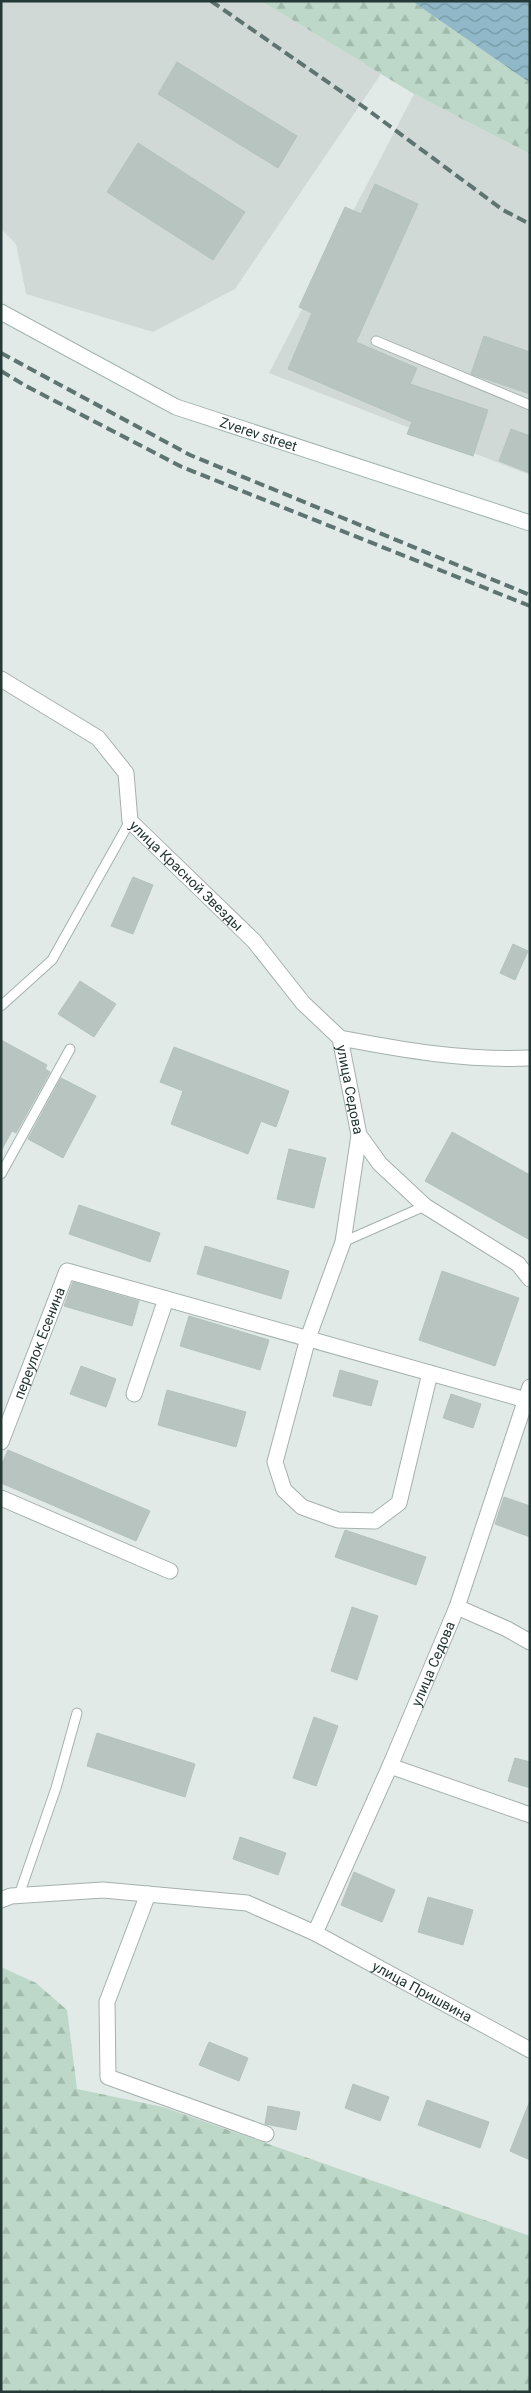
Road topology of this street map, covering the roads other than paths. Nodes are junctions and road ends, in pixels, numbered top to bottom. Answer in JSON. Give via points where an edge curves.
{"nodes":[{"id":1,"x":1,"y":312,"type":"edge"},
{"id":2,"x":376,"y":341,"type":"dead end"},
{"id":3,"x":530,"y":405,"type":"edge"},
{"id":4,"x":530,"y":523,"type":"edge"},
{"id":5,"x":1,"y":679,"type":"edge"},
{"id":6,"x":130,"y":821,"type":"junction"},
{"id":7,"x":1,"y":1006,"type":"edge"},
{"id":8,"x":340,"y":1038,"type":"junction"},
{"id":9,"x":70,"y":1049,"type":"dead end"},
{"id":10,"x":530,"y":1058,"type":"edge"},
{"id":11,"x":359,"y":1135,"type":"junction"},
{"id":12,"x":1,"y":1174,"type":"edge"},
{"id":13,"x":425,"y":1206,"type":"junction"},
{"id":14,"x":342,"y":1242,"type":"junction"},
{"id":15,"x":530,"y":1279,"type":"edge"},
{"id":16,"x":166,"y":1299,"type":"junction"},
{"id":17,"x":308,"y":1338,"type":"junction"},
{"id":18,"x":430,"y":1373,"type":"junction"},
{"id":19,"x":134,"y":1394,"type":"dead end"},
{"id":20,"x":528,"y":1394,"type":"edge"},
{"id":21,"x":1,"y":1442,"type":"edge"},
{"id":22,"x":1,"y":1498,"type":"edge"},
{"id":23,"x":170,"y":1571,"type":"dead end"},
{"id":24,"x":457,"y":1607,"type":"junction"},
{"id":25,"x":530,"y":1642,"type":"edge"},
{"id":26,"x":77,"y":1713,"type":"dead end"},
{"id":27,"x":390,"y":1766,"type":"junction"},
{"id":28,"x":530,"y":1815,"type":"edge"},
{"id":29,"x":148,"y":1894,"type":"junction"},
{"id":30,"x":19,"y":1895,"type":"junction"},
{"id":31,"x":1,"y":1900,"type":"edge"},
{"id":32,"x":315,"y":1933,"type":"junction"},
{"id":33,"x":530,"y":2050,"type":"edge"},
{"id":34,"x":266,"y":2134,"type":"dead end"}],
"edges":[{"from":1,"to":4,"type":"street","name":"Zverev street","via":[[176,407]]},
{"from":2,"to":3,"type":"lane"},
{"from":5,"to":6,"type":"street","name":"улица Красной Звезды","via":[[98,738],[126,773]]},
{"from":6,"to":7,"type":"lane","via":[[52,960]]},
{"from":6,"to":8,"type":"street","name":"улица Красной Звезды","via":[[254,941],[303,1003]]},
{"from":8,"to":10,"type":"street","name":"улица Седова","via":[[425,1054],[494,1060]]},
{"from":8,"to":11,"type":"street","name":"улица Седова"},
{"from":9,"to":12,"type":"lane"},
{"from":11,"to":13,"type":"street","name":"улица Седова","via":[[380,1164]]},
{"from":11,"to":14,"type":"street"},
{"from":13,"to":14,"type":"lane"},
{"from":13,"to":15,"type":"street","name":"улица Седова","via":[[518,1264]]},
{"from":14,"to":17,"type":"street"},
{"from":16,"to":17,"type":"street"},
{"from":16,"to":19,"type":"street"},
{"from":16,"to":21,"type":"street","name":"переулок Есенина","via":[[67,1271]]},
{"from":17,"to":18,"type":"street"},
{"from":17,"to":18,"type":"street","via":[[275,1462],[284,1490],[302,1506],[338,1520],[375,1522],[399,1504]]},
{"from":18,"to":20,"type":"street"},
{"from":20,"to":24,"type":"street","name":"улица Седова"},
{"from":22,"to":23,"type":"street"},
{"from":24,"to":25,"type":"street"},
{"from":24,"to":27,"type":"street","name":"улица Седова"},
{"from":26,"to":30,"type":"lane","via":[[56,1788]]},
{"from":27,"to":28,"type":"street"},
{"from":27,"to":32,"type":"street","name":"улица Седова"},
{"from":29,"to":30,"type":"street","name":"улица Пришвина","via":[[103,1890]]},
{"from":29,"to":32,"type":"street","name":"улица Пришвина","via":[[247,1903]]},
{"from":29,"to":34,"type":"street","via":[[107,2002],[108,2077]]},
{"from":30,"to":31,"type":"street","name":"улица Пришвина"},
{"from":32,"to":33,"type":"street","name":"улица Пришвина"}]}
